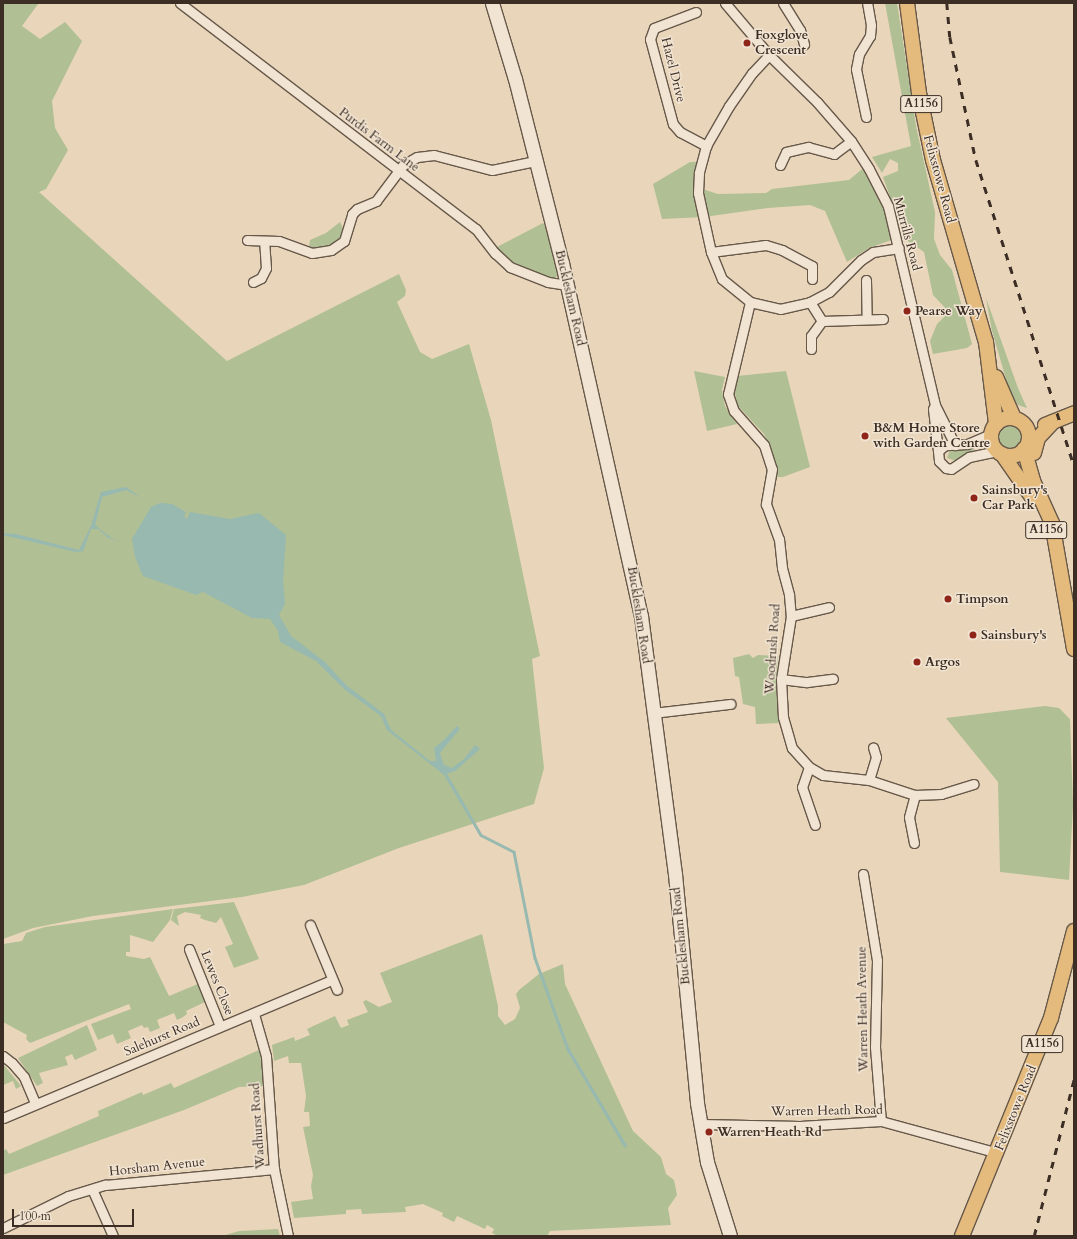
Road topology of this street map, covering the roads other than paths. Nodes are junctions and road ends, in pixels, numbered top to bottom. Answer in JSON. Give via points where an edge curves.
{"nodes":[{"id":1,"x":180,"y":3,"type":"edge"},
{"id":2,"x":492,"y":3,"type":"edge"},
{"id":3,"x":725,"y":3,"type":"edge"},
{"id":4,"x":783,"y":3,"type":"edge"},
{"id":5,"x":867,"y":3,"type":"edge"},
{"id":6,"x":908,"y":3,"type":"edge"},
{"id":7,"x":696,"y":12,"type":"dead end"},
{"id":8,"x":804,"y":44,"type":"dead end"},
{"id":9,"x":769,"y":55,"type":"junction"},
{"id":10,"x":866,"y":117,"type":"dead end"},
{"id":11,"x":851,"y":141,"type":"junction"},
{"id":12,"x":706,"y":146,"type":"junction"},
{"id":13,"x":535,"y":161,"type":"junction"},
{"id":14,"x":780,"y":165,"type":"dead end"},
{"id":15,"x":397,"y":171,"type":"junction"},
{"id":16,"x":247,"y":240,"type":"dead end"},
{"id":17,"x":264,"y":241,"type":"junction"},
{"id":18,"x":899,"y":248,"type":"junction"},
{"id":19,"x":711,"y":252,"type":"junction"},
{"id":20,"x":812,"y":279,"type":"dead end"},
{"id":21,"x":866,"y":280,"type":"dead end"},
{"id":22,"x":253,"y":282,"type":"dead end"},
{"id":23,"x":566,"y":285,"type":"junction"},
{"id":24,"x":750,"y":302,"type":"junction"},
{"id":25,"x":810,"y":302,"type":"junction"},
{"id":26,"x":867,"y":319,"type":"junction"},
{"id":27,"x":883,"y":319,"type":"dead end"},
{"id":28,"x":822,"y":320,"type":"junction"},
{"id":29,"x":811,"y":349,"type":"dead end"},
{"id":30,"x":988,"y":352,"type":"junction"},
{"id":31,"x":935,"y":405,"type":"junction"},
{"id":32,"x":1071,"y":414,"type":"edge"},
{"id":33,"x":1015,"y":418,"type":"junction"},
{"id":34,"x":1053,"y":422,"type":"junction"},
{"id":35,"x":993,"y":429,"type":"junction"},
{"id":36,"x":1026,"y":443,"type":"junction"},
{"id":37,"x":954,"y":445,"type":"junction"},
{"id":38,"x":938,"y":451,"type":"junction"},
{"id":39,"x":1000,"y":452,"type":"junction"},
{"id":40,"x":1052,"y":523,"type":"junction"},
{"id":41,"x":1063,"y":581,"type":"junction"},
{"id":42,"x":829,"y":607,"type":"dead end"},
{"id":43,"x":791,"y":616,"type":"junction"},
{"id":44,"x":1074,"y":649,"type":"edge"},
{"id":45,"x":781,"y":679,"type":"junction"},
{"id":46,"x":833,"y":679,"type":"dead end"},
{"id":47,"x":730,"y":704,"type":"dead end"},
{"id":48,"x":653,"y":713,"type":"junction"},
{"id":49,"x":873,"y":747,"type":"dead end"},
{"id":50,"x":809,"y":768,"type":"junction"},
{"id":51,"x":869,"y":780,"type":"junction"},
{"id":52,"x":974,"y":784,"type":"dead end"},
{"id":53,"x":915,"y":795,"type":"junction"},
{"id":54,"x":815,"y":825,"type":"dead end"},
{"id":55,"x":914,"y":843,"type":"dead end"},
{"id":56,"x":863,"y":874,"type":"dead end"},
{"id":57,"x":310,"y":925,"type":"dead end"},
{"id":58,"x":1074,"y":931,"type":"edge"},
{"id":59,"x":189,"y":949,"type":"dead end"},
{"id":60,"x":331,"y":980,"type":"junction"},
{"id":61,"x":337,"y":990,"type":"dead end"},
{"id":62,"x":254,"y":1014,"type":"junction"},
{"id":63,"x":220,"y":1026,"type":"junction"},
{"id":64,"x":3,"y":1056,"type":"edge"},
{"id":65,"x":35,"y":1103,"type":"junction"},
{"id":66,"x":3,"y":1118,"type":"edge"},
{"id":67,"x":880,"y":1121,"type":"junction"},
{"id":68,"x":700,"y":1124,"type":"junction"},
{"id":69,"x":998,"y":1153,"type":"junction"},
{"id":70,"x":274,"y":1169,"type":"junction"},
{"id":71,"x":92,"y":1189,"type":"junction"},
{"id":72,"x":3,"y":1228,"type":"edge"},
{"id":73,"x":112,"y":1236,"type":"edge"},
{"id":74,"x":288,"y":1236,"type":"edge"},
{"id":75,"x":730,"y":1236,"type":"edge"},
{"id":76,"x":962,"y":1236,"type":"edge"}],
"edges":[{"from":1,"to":15,"type":"street","name":"Purdis Farm Lane"},
{"from":2,"to":13,"type":"street","name":"Bucklesham Road","via":[[515,79]]},
{"from":3,"to":9,"type":"street","name":"Murrills Road"},
{"from":4,"to":8,"type":"street","via":[[800,30]]},
{"from":5,"to":10,"type":"street","via":[[870,36],[859,54],[856,69]]},
{"from":6,"to":30,"type":"main road","name":"Felixstowe Road","number":"A1156","via":[[919,93],[933,160]]},
{"from":7,"to":12,"type":"street","name":"Hazel Drive","via":[[658,25],[650,39],[673,124],[680,132]]},
{"from":9,"to":11,"type":"street","name":"Murrills Road","via":[[817,102]]},
{"from":9,"to":12,"type":"street","via":[[752,73]]},
{"from":11,"to":14,"type":"street","via":[[834,154],[808,147],[786,152]]},
{"from":11,"to":18,"type":"street","name":"Murrills Road","via":[[888,206]]},
{"from":12,"to":19,"type":"street","via":[[699,173],[698,193]]},
{"from":13,"to":15,"type":"street","via":[[492,170],[434,155],[424,155],[411,159]]},
{"from":13,"to":23,"type":"street","name":"Bucklesham Road"},
{"from":15,"to":17,"type":"street","via":[[376,201],[357,209],[352,214],[344,240],[331,250],[312,253],[290,244]]},
{"from":15,"to":23,"type":"street","name":"Purdis Farm Lane","via":[[476,229],[510,267],[548,282]]},
{"from":16,"to":17,"type":"street"},
{"from":17,"to":22,"type":"street","via":[[266,268],[261,278]]},
{"from":18,"to":25,"type":"street","via":[[885,249],[867,256],[829,292]]},
{"from":18,"to":31,"type":"street","name":"Murrills Road"},
{"from":19,"to":20,"type":"street","via":[[766,245],[782,250],[812,266]]},
{"from":19,"to":24,"type":"street","via":[[722,279]]},
{"from":21,"to":26,"type":"street"},
{"from":23,"to":48,"type":"street","name":"Bucklesham Road","via":[[636,587]]},
{"from":24,"to":25,"type":"street","via":[[780,309]]},
{"from":24,"to":43,"type":"street","name":"Woodrush Road","via":[[728,394],[734,411],[764,445],[772,469],[766,504],[779,539]]},
{"from":25,"to":28,"type":"street"},
{"from":26,"to":27,"type":"street"},
{"from":26,"to":28,"type":"street"},
{"from":28,"to":29,"type":"street","via":[[812,336]]},
{"from":30,"to":33,"type":"main road","name":"Felixstowe Road","number":"A1156","via":[[1005,401]]},
{"from":30,"to":35,"type":"main road","name":"Felixstowe Road","number":"A1156"},
{"from":31,"to":37,"type":"street","name":"Murrills Road"},
{"from":31,"to":38,"type":"street","name":"Murrills Road","via":[[933,409]]},
{"from":32,"to":33,"type":"main road","via":[[1040,421]]},
{"from":32,"to":34,"type":"main road"},
{"from":33,"to":35,"type":"main road","via":[[1007,418]]},
{"from":33,"to":36,"type":"main road","via":[[1026,426]]},
{"from":34,"to":36,"type":"main road","via":[[1038,429]]},
{"from":34,"to":40,"type":"main road","via":[[1038,438],[1034,454]]},
{"from":35,"to":37,"type":"street","via":[[967,444]]},
{"from":35,"to":39,"type":"main road","via":[[994,446]]},
{"from":36,"to":39,"type":"main road","via":[[1014,455]]},
{"from":36,"to":40,"type":"main road","number":"A1156","via":[[1033,481]]},
{"from":37,"to":38,"type":"street","via":[[945,445]]},
{"from":38,"to":39,"type":"street","name":"Murrills Road","via":[[937,457],[941,466],[951,469],[969,457]]},
{"from":39,"to":41,"type":"main road","number":"A1156","via":[[1035,503]]},
{"from":40,"to":41,"type":"main road","number":"A1156"},
{"from":41,"to":44,"type":"main road","number":"A1156"},
{"from":42,"to":43,"type":"street"},
{"from":43,"to":45,"type":"street","name":"Woodrush Road"},
{"from":45,"to":46,"type":"street","via":[[807,682]]},
{"from":45,"to":50,"type":"street","name":"Woodrush Road","via":[[785,730],[792,748]]},
{"from":47,"to":48,"type":"street"},
{"from":48,"to":68,"type":"street","name":"Bucklesham Road","via":[[676,882]]},
{"from":49,"to":51,"type":"street","via":[[876,758]]},
{"from":50,"to":51,"type":"street","name":"Woodrush Road","via":[[823,776]]},
{"from":50,"to":54,"type":"street","via":[[802,787]]},
{"from":51,"to":53,"type":"street","name":"Woodrush Road"},
{"from":52,"to":53,"type":"street","name":"Woodrush Road","via":[[940,794]]},
{"from":53,"to":55,"type":"street","via":[[910,817]]},
{"from":56,"to":67,"type":"street","name":"Warren Heath Avenue","via":[[877,960],[876,1047]]},
{"from":57,"to":60,"type":"street"},
{"from":58,"to":69,"type":"main road","name":"Felixstowe Road","number":"A1156","via":[[1054,1010]]},
{"from":59,"to":63,"type":"street","name":"Lewes Close"},
{"from":60,"to":61,"type":"street"},
{"from":60,"to":62,"type":"street","name":"Salehurst Road"},
{"from":62,"to":63,"type":"street","name":"Salehurst Road"},
{"from":62,"to":70,"type":"street","name":"Wadhurst Road","via":[[266,1056]]},
{"from":63,"to":65,"type":"street","name":"Salehurst Road"},
{"from":64,"to":65,"type":"street","via":[[24,1077]]},
{"from":65,"to":66,"type":"street","name":"Salehurst Road"},
{"from":67,"to":68,"type":"street","name":"Warren Heath Road","via":[[800,1126]]},
{"from":67,"to":69,"type":"street","name":"Warren Heath Road"},
{"from":68,"to":75,"type":"street","name":"Bucklesham Road","via":[[707,1162]]},
{"from":69,"to":76,"type":"main road","name":"Felixstowe Road","number":"A1156"},
{"from":70,"to":71,"type":"street","name":"Horsham Avenue","via":[[125,1182]]},
{"from":70,"to":74,"type":"street","name":"Wadhurst Road"},
{"from":71,"to":72,"type":"street","name":"Horsham Avenue","via":[[62,1199]]},
{"from":71,"to":73,"type":"street"}]}
